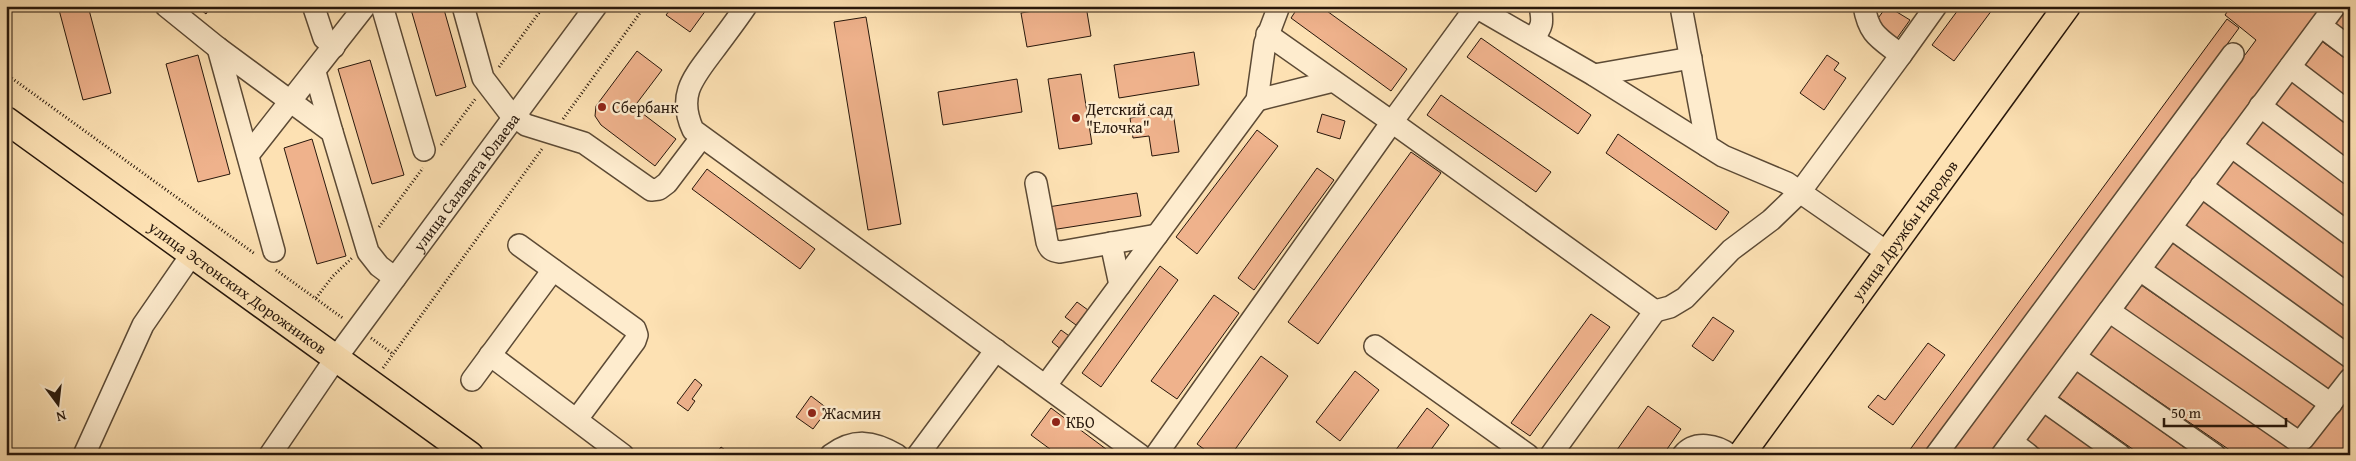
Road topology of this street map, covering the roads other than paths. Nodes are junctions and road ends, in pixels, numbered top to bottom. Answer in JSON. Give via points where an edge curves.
{"nodes":[{"id":1,"x":166,"y":6,"type":"edge"},
{"id":2,"x":365,"y":6,"type":"edge"},
{"id":3,"x":382,"y":6,"type":"edge"},
{"id":4,"x":462,"y":6,"type":"edge"},
{"id":5,"x":596,"y":6,"type":"edge"},
{"id":6,"x":746,"y":6,"type":"edge"},
{"id":7,"x":1279,"y":6,"type":"edge"},
{"id":8,"x":1476,"y":6,"type":"edge"},
{"id":9,"x":1540,"y":6,"type":"edge"},
{"id":10,"x":1864,"y":6,"type":"edge"},
{"id":11,"x":1936,"y":6,"type":"edge"},
{"id":12,"x":2066,"y":6,"type":"edge"},
{"id":13,"x":2335,"y":6,"type":"edge"},
{"id":14,"x":314,"y":8,"type":"dead end"},
{"id":15,"x":1682,"y":12,"type":"dead end"},
{"id":16,"x":2321,"y":26,"type":"junction"},
{"id":17,"x":1267,"y":34,"type":"junction"},
{"id":18,"x":1532,"y":39,"type":"junction"},
{"id":19,"x":334,"y":47,"type":"junction"},
{"id":20,"x":218,"y":48,"type":"junction"},
{"id":21,"x":2350,"y":48,"type":"edge"},
{"id":22,"x":2232,"y":54,"type":"dead end"},
{"id":23,"x":1902,"y":55,"type":"junction"},
{"id":24,"x":1691,"y":58,"type":"junction"},
{"id":25,"x":2290,"y":67,"type":"junction"},
{"id":26,"x":315,"y":72,"type":"junction"},
{"id":27,"x":1594,"y":75,"type":"junction"},
{"id":28,"x":1333,"y":81,"type":"junction"},
{"id":29,"x":1257,"y":100,"type":"junction"},
{"id":30,"x":292,"y":102,"type":"junction"},
{"id":31,"x":2260,"y":106,"type":"junction"},
{"id":32,"x":2350,"y":112,"type":"edge"},
{"id":33,"x":515,"y":117,"type":"junction"},
{"id":34,"x":6,"y":120,"type":"edge"},
{"id":35,"x":1392,"y":122,"type":"junction"},
{"id":36,"x":332,"y":132,"type":"junction"},
{"id":37,"x":701,"y":138,"type":"junction"},
{"id":38,"x":1707,"y":146,"type":"junction"},
{"id":39,"x":2231,"y":146,"type":"junction"},
{"id":40,"x":424,"y":150,"type":"dead end"},
{"id":41,"x":248,"y":155,"type":"junction"},
{"id":42,"x":2350,"y":174,"type":"edge"},
{"id":43,"x":1036,"y":184,"type":"dead end"},
{"id":44,"x":2201,"y":186,"type":"junction"},
{"id":45,"x":1800,"y":192,"type":"junction"},
{"id":46,"x":2171,"y":228,"type":"junction"},
{"id":47,"x":2350,"y":234,"type":"edge"},
{"id":48,"x":1157,"y":235,"type":"junction"},
{"id":49,"x":1111,"y":243,"type":"junction"},
{"id":50,"x":519,"y":245,"type":"dead end"},
{"id":51,"x":1888,"y":253,"type":"junction"},
{"id":52,"x":192,"y":254,"type":"junction"},
{"id":53,"x":270,"y":259,"type":"road end"},
{"id":54,"x":553,"y":270,"type":"junction"},
{"id":55,"x":2140,"y":270,"type":"junction"},
{"id":56,"x":395,"y":278,"type":"junction"},
{"id":57,"x":1120,"y":285,"type":"junction"},
{"id":58,"x":2350,"y":296,"type":"edge"},
{"id":59,"x":1655,"y":311,"type":"junction"},
{"id":60,"x":2109,"y":311,"type":"junction"},
{"id":61,"x":1375,"y":346,"type":"dead end"},
{"id":62,"x":996,"y":350,"type":"junction"},
{"id":63,"x":490,"y":355,"type":"junction"},
{"id":64,"x":2075,"y":357,"type":"junction"},
{"id":65,"x":2350,"y":357,"type":"edge"},
{"id":66,"x":336,"y":358,"type":"junction"},
{"id":67,"x":2350,"y":379,"type":"edge"},
{"id":68,"x":472,"y":380,"type":"dead end"},
{"id":69,"x":1046,"y":385,"type":"junction"},
{"id":70,"x":2043,"y":400,"type":"junction"},
{"id":71,"x":2331,"y":404,"type":"junction"},
{"id":72,"x":577,"y":420,"type":"junction"},
{"id":73,"x":2007,"y":448,"type":"edge"},
{"id":74,"x":84,"y":455,"type":"edge"},
{"id":75,"x":270,"y":455,"type":"edge"},
{"id":76,"x":470,"y":455,"type":"edge"},
{"id":77,"x":623,"y":455,"type":"edge"},
{"id":78,"x":830,"y":455,"type":"edge"},
{"id":79,"x":897,"y":455,"type":"edge"},
{"id":80,"x":918,"y":455,"type":"edge"},
{"id":81,"x":1140,"y":455,"type":"edge"},
{"id":82,"x":1156,"y":455,"type":"edge"},
{"id":83,"x":1528,"y":455,"type":"edge"},
{"id":84,"x":1551,"y":455,"type":"edge"},
{"id":85,"x":1682,"y":455,"type":"edge"},
{"id":86,"x":1730,"y":455,"type":"edge"},
{"id":87,"x":1741,"y":455,"type":"edge"},
{"id":88,"x":1936,"y":455,"type":"edge"},
{"id":89,"x":2029,"y":455,"type":"edge"},
{"id":90,"x":2120,"y":455,"type":"edge"},
{"id":91,"x":2215,"y":455,"type":"edge"}],
"edges":[{"from":1,"to":20,"type":"street"},
{"from":2,"to":19,"type":"street"},
{"from":3,"to":40,"type":"street"},
{"from":4,"to":33,"type":"street","via":[[483,78]]},
{"from":5,"to":33,"type":"street","name":"улица Салавата Юлаева"},
{"from":6,"to":37,"type":"street","via":[[692,80],[687,94],[687,117]]},
{"from":7,"to":17,"type":"street"},
{"from":8,"to":18,"type":"street"},
{"from":8,"to":35,"type":"street"},
{"from":9,"to":18,"type":"street","via":[[1543,23]]},
{"from":10,"to":23,"type":"street","via":[[1866,24]]},
{"from":11,"to":23,"type":"street"},
{"from":12,"to":51,"type":"main road","name":"улица Дружбы Народов"},
{"from":13,"to":16,"type":"street"},
{"from":14,"to":19,"type":"street","via":[[324,38]]},
{"from":15,"to":24,"type":"street"},
{"from":16,"to":21,"type":"street"},
{"from":16,"to":25,"type":"street"},
{"from":17,"to":28,"type":"street"},
{"from":17,"to":29,"type":"street"},
{"from":18,"to":27,"type":"street"},
{"from":19,"to":26,"type":"street"},
{"from":20,"to":30,"type":"street"},
{"from":20,"to":41,"type":"street"},
{"from":22,"to":88,"type":"street"},
{"from":23,"to":45,"type":"street"},
{"from":24,"to":27,"type":"street"},
{"from":24,"to":38,"type":"street"},
{"from":25,"to":31,"type":"street"},
{"from":25,"to":32,"type":"street"},
{"from":26,"to":30,"type":"street"},
{"from":26,"to":36,"type":"street"},
{"from":27,"to":38,"type":"street"},
{"from":28,"to":29,"type":"street"},
{"from":28,"to":35,"type":"street"},
{"from":29,"to":48,"type":"street"},
{"from":30,"to":36,"type":"street"},
{"from":30,"to":41,"type":"street"},
{"from":31,"to":39,"type":"street"},
{"from":31,"to":42,"type":"street"},
{"from":33,"to":37,"type":"street","via":[[526,125],[584,143],[651,190],[667,183]]},
{"from":33,"to":56,"type":"street","name":"улица Салавата Юлаева"},
{"from":34,"to":52,"type":"main road","name":"улица Эстонских Дорожников"},
{"from":35,"to":59,"type":"street"},
{"from":35,"to":82,"type":"street"},
{"from":36,"to":56,"type":"street","via":[[368,252]]},
{"from":37,"to":62,"type":"street"},
{"from":38,"to":45,"type":"street","via":[[1788,183]]},
{"from":39,"to":44,"type":"street"},
{"from":39,"to":47,"type":"street"},
{"from":41,"to":53,"type":"street"},
{"from":43,"to":49,"type":"street","via":[[1049,249],[1060,252]]},
{"from":44,"to":46,"type":"street"},
{"from":44,"to":58,"type":"street"},
{"from":45,"to":51,"type":"street"},
{"from":45,"to":59,"type":"street","via":[[1771,220],[1731,250],[1684,298]]},
{"from":46,"to":55,"type":"street"},
{"from":46,"to":65,"type":"street"},
{"from":48,"to":49,"type":"street"},
{"from":48,"to":57,"type":"street"},
{"from":49,"to":57,"type":"street"},
{"from":50,"to":54,"type":"street"},
{"from":51,"to":87,"type":"main road","name":"улица Дружбы Народов"},
{"from":52,"to":66,"type":"main road","name":"улица Эстонских Дорожников"},
{"from":52,"to":74,"type":"street","via":[[143,325]]},
{"from":54,"to":63,"type":"street"},
{"from":54,"to":72,"type":"street","via":[[635,329],[637,335]]},
{"from":55,"to":60,"type":"street"},
{"from":55,"to":71,"type":"street"},
{"from":56,"to":66,"type":"street","name":"улица Салавата Юлаева"},
{"from":57,"to":69,"type":"street"},
{"from":59,"to":84,"type":"street"},
{"from":60,"to":64,"type":"street"},
{"from":60,"to":71,"type":"street","via":[[2297,441],[2303,439]]},
{"from":61,"to":83,"type":"street"},
{"from":62,"to":69,"type":"street"},
{"from":62,"to":80,"type":"street"},
{"from":63,"to":68,"type":"street"},
{"from":63,"to":72,"type":"street"},
{"from":64,"to":70,"type":"street"},
{"from":64,"to":91,"type":"street"},
{"from":66,"to":75,"type":"street","name":"улица Салавата Юлаева"},
{"from":66,"to":76,"type":"main road","name":"улица Эстонских Дорожников"},
{"from":67,"to":71,"type":"street"},
{"from":69,"to":81,"type":"street"},
{"from":70,"to":73,"type":"street"},
{"from":70,"to":90,"type":"street"},
{"from":72,"to":77,"type":"street"},
{"from":73,"to":89,"type":"street"},
{"from":78,"to":79,"type":"street","via":[[844,445],[859,443],[884,447]]},
{"from":85,"to":86,"type":"street","via":[[1692,448],[1711,444]]}]}
